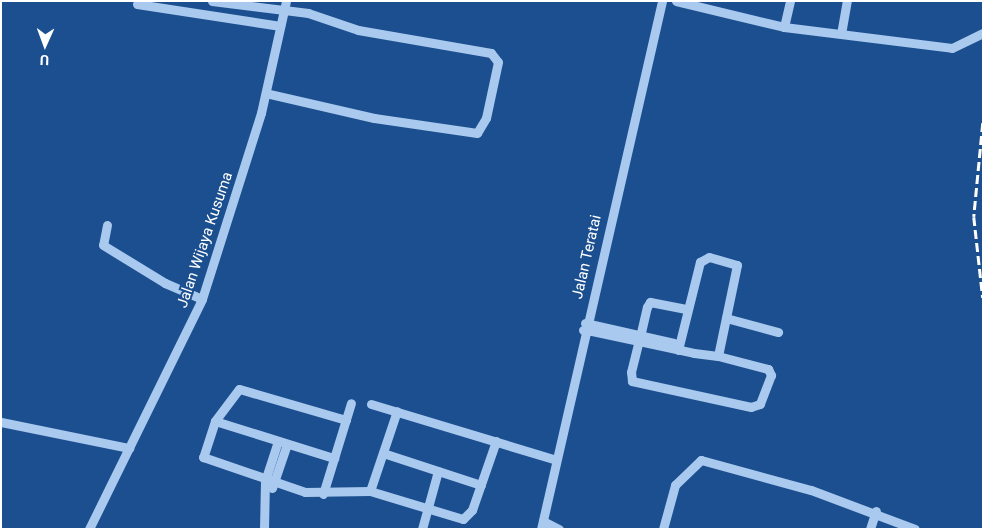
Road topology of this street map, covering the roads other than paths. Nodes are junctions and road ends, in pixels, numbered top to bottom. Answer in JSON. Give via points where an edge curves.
{"nodes":[{"id":1,"x":212,"y":1,"type":"edge"},
{"id":2,"x":286,"y":1,"type":"edge"},
{"id":3,"x":662,"y":1,"type":"edge"},
{"id":4,"x":676,"y":1,"type":"edge"},
{"id":5,"x":790,"y":1,"type":"edge"},
{"id":6,"x":847,"y":1,"type":"edge"},
{"id":7,"x":136,"y":4,"type":"dead end"},
{"id":8,"x":284,"y":12,"type":"junction"},
{"id":9,"x":280,"y":26,"type":"junction"},
{"id":10,"x":784,"y":27,"type":"junction"},
{"id":11,"x":983,"y":33,"type":"edge"},
{"id":12,"x":841,"y":34,"type":"junction"},
{"id":13,"x":266,"y":93,"type":"junction"},
{"id":14,"x":107,"y":225,"type":"dead end"},
{"id":15,"x":202,"y":298,"type":"junction"},
{"id":16,"x":687,"y":309,"type":"junction"},
{"id":17,"x":726,"y":318,"type":"junction"},
{"id":18,"x":584,"y":326,"type":"junction"},
{"id":19,"x":778,"y":332,"type":"dead end"},
{"id":20,"x":640,"y":338,"type":"junction"},
{"id":21,"x":679,"y":347,"type":"junction"},
{"id":22,"x":718,"y":356,"type":"junction"},
{"id":23,"x":352,"y":403,"type":"dead end"},
{"id":24,"x":371,"y":404,"type":"dead end"},
{"id":25,"x":396,"y":411,"type":"junction"},
{"id":26,"x":346,"y":420,"type":"junction"},
{"id":27,"x":215,"y":421,"type":"junction"},
{"id":28,"x":1,"y":422,"type":"edge"},
{"id":29,"x":278,"y":441,"type":"junction"},
{"id":30,"x":496,"y":441,"type":"junction"},
{"id":31,"x":287,"y":444,"type":"junction"},
{"id":32,"x":129,"y":448,"type":"junction"},
{"id":33,"x":383,"y":453,"type":"junction"},
{"id":34,"x":334,"y":458,"type":"junction"},
{"id":35,"x":556,"y":460,"type":"junction"},
{"id":36,"x":438,"y":471,"type":"junction"},
{"id":37,"x":265,"y":481,"type":"junction"},
{"id":38,"x":276,"y":484,"type":"junction"},
{"id":39,"x":481,"y":485,"type":"junction"},
{"id":40,"x":370,"y":491,"type":"junction"},
{"id":41,"x":268,"y":492,"type":"junction"},
{"id":42,"x":323,"y":494,"type":"junction"},
{"id":43,"x":425,"y":509,"type":"junction"},
{"id":44,"x":876,"y":511,"type":"junction"},
{"id":45,"x":542,"y":525,"type":"edge"},
{"id":46,"x":89,"y":529,"type":"edge"},
{"id":47,"x":264,"y":529,"type":"edge"},
{"id":48,"x":422,"y":529,"type":"edge"},
{"id":49,"x":559,"y":529,"type":"edge"},
{"id":50,"x":663,"y":529,"type":"edge"},
{"id":51,"x":870,"y":529,"type":"edge"},
{"id":52,"x":915,"y":529,"type":"edge"}],
"edges":[{"from":1,"to":8,"type":"street"},
{"from":2,"to":8,"type":"street","name":"Jalan Wijaya Kusuma"},
{"from":3,"to":18,"type":"street","name":"Jalan Teratai"},
{"from":4,"to":10,"type":"street"},
{"from":5,"to":10,"type":"street"},
{"from":6,"to":12,"type":"street"},
{"from":7,"to":9,"type":"street"},
{"from":8,"to":9,"type":"street","name":"Jalan Wijaya Kusuma"},
{"from":8,"to":13,"type":"street","via":[[491,53],[498,66],[486,118],[477,133],[374,118]]},
{"from":9,"to":13,"type":"street","name":"Jalan Wijaya Kusuma"},
{"from":10,"to":12,"type":"street"},
{"from":11,"to":12,"type":"street","via":[[952,48]]},
{"from":13,"to":15,"type":"street","name":"Jalan Wijaya Kusuma"},
{"from":14,"to":15,"type":"street","via":[[103,245],[165,283]]},
{"from":15,"to":32,"type":"street","name":"Jalan Wijaya Kusuma"},
{"from":16,"to":17,"type":"street","via":[[703,258],[730,261],[736,270]]},
{"from":16,"to":20,"type":"street","via":[[650,302]]},
{"from":16,"to":21,"type":"street"},
{"from":17,"to":19,"type":"street"},
{"from":17,"to":22,"type":"street"},
{"from":18,"to":20,"type":"street"},
{"from":18,"to":35,"type":"street","name":"Jalan Teratai"},
{"from":20,"to":21,"type":"street"},
{"from":20,"to":22,"type":"street","via":[[632,381],[751,407],[760,404],[770,375],[768,369]]},
{"from":21,"to":22,"type":"street"},
{"from":23,"to":26,"type":"street"},
{"from":24,"to":25,"type":"street"},
{"from":25,"to":30,"type":"street"},
{"from":25,"to":33,"type":"street"},
{"from":26,"to":27,"type":"street","via":[[239,389]]},
{"from":26,"to":34,"type":"street"},
{"from":27,"to":29,"type":"street"},
{"from":27,"to":37,"type":"street","via":[[203,457]]},
{"from":28,"to":32,"type":"street"},
{"from":29,"to":31,"type":"street"},
{"from":29,"to":37,"type":"street"},
{"from":30,"to":35,"type":"street"},
{"from":30,"to":39,"type":"street"},
{"from":31,"to":34,"type":"street"},
{"from":31,"to":38,"type":"street"},
{"from":32,"to":46,"type":"street","name":"Jalan Wijaya Kusuma"},
{"from":33,"to":36,"type":"street"},
{"from":33,"to":40,"type":"street"},
{"from":34,"to":42,"type":"street"},
{"from":35,"to":45,"type":"street","name":"Jalan Teratai"},
{"from":36,"to":39,"type":"street"},
{"from":36,"to":43,"type":"street"},
{"from":37,"to":38,"type":"street"},
{"from":37,"to":41,"type":"street"},
{"from":38,"to":41,"type":"street"},
{"from":38,"to":42,"type":"street"},
{"from":39,"to":43,"type":"street","via":[[466,518]]},
{"from":40,"to":42,"type":"street","via":[[351,488]]},
{"from":40,"to":43,"type":"street"},
{"from":41,"to":47,"type":"street"},
{"from":43,"to":48,"type":"street"},
{"from":44,"to":50,"type":"street","via":[[701,460],[690,466],[675,485]]},
{"from":44,"to":51,"type":"street"},
{"from":44,"to":52,"type":"street"},
{"from":45,"to":49,"type":"street"}]}
